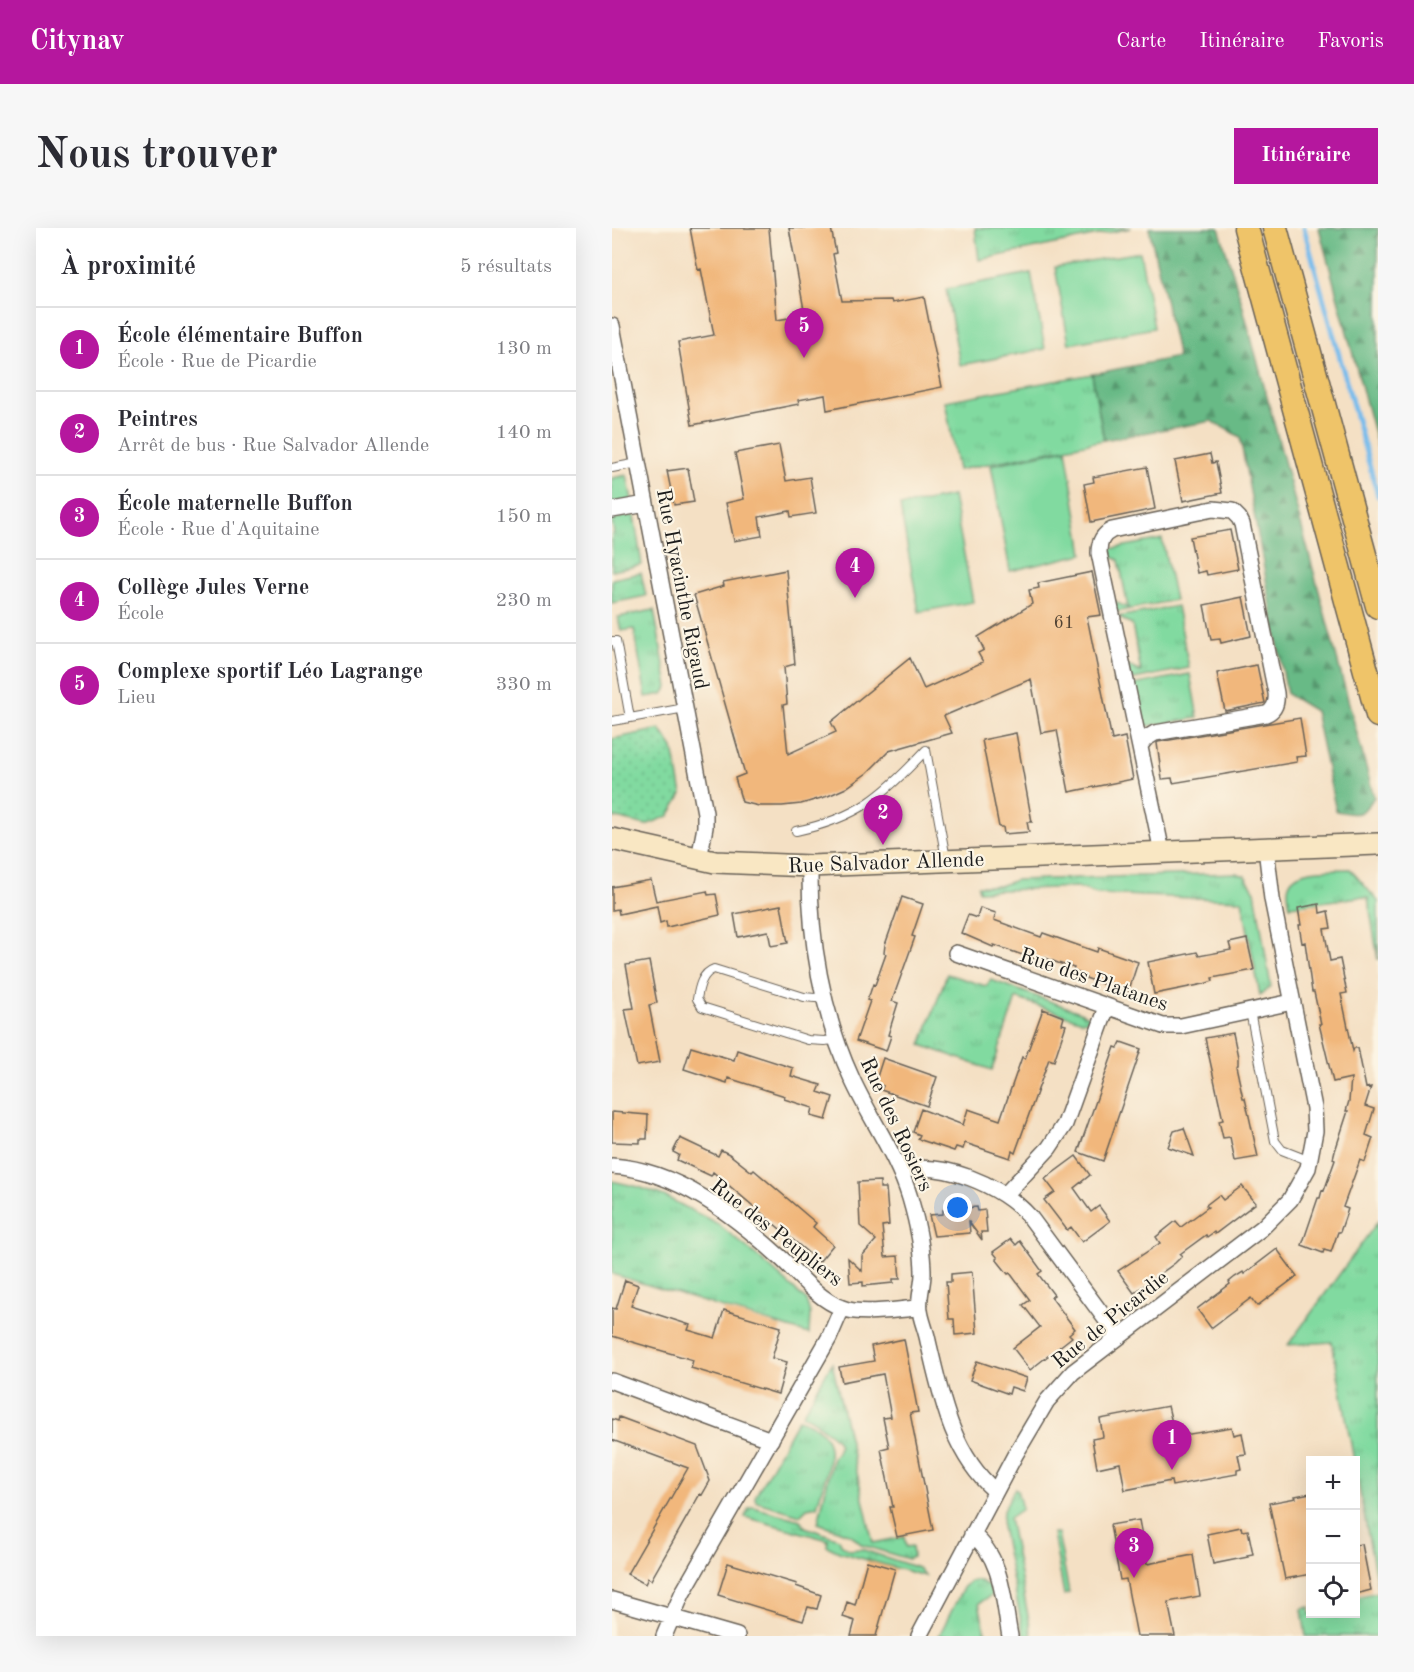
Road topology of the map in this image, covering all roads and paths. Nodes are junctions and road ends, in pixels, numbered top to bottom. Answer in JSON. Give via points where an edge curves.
{"nodes":[{"id":1,"x":1246,"y":228,"type":"edge"},
{"id":2,"x":1275,"y":228,"type":"edge"},
{"id":3,"x":612,"y":326,"type":"edge"},
{"id":4,"x":638,"y":463,"type":"junction"},
{"id":5,"x":612,"y":468,"type":"edge"},
{"id":6,"x":646,"y":504,"type":"junction"},
{"id":7,"x":612,"y":510,"type":"edge"},
{"id":8,"x":1378,"y":606,"type":"edge"},
{"id":9,"x":612,"y":641,"type":"edge"},
{"id":10,"x":685,"y":708,"type":"junction"},
{"id":11,"x":1378,"y":715,"type":"edge"},
{"id":12,"x":630,"y":718,"type":"junction"},
{"id":13,"x":612,"y":721,"type":"edge"},
{"id":14,"x":1140,"y":746,"type":"junction"},
{"id":15,"x":796,"y":831,"type":"dead end"},
{"id":16,"x":612,"y":839,"type":"edge"},
{"id":17,"x":1378,"y":844,"type":"edge"},
{"id":18,"x":1266,"y":848,"type":"junction"},
{"id":19,"x":1162,"y":852,"type":"junction"},
{"id":20,"x":699,"y":859,"type":"junction"},
{"id":21,"x":946,"y":861,"type":"junction"},
{"id":22,"x":810,"y":866,"type":"junction"},
{"id":23,"x":956,"y":953,"type":"dead end"},
{"id":24,"x":825,"y":995,"type":"junction"},
{"id":25,"x":1292,"y":1002,"type":"junction"},
{"id":26,"x":1107,"y":1007,"type":"junction"},
{"id":27,"x":1250,"y":1011,"type":"junction"},
{"id":28,"x":836,"y":1040,"type":"junction"},
{"id":29,"x":1310,"y":1161,"type":"junction"},
{"id":30,"x":612,"y":1166,"type":"edge"},
{"id":31,"x":900,"y":1171,"type":"junction"},
{"id":32,"x":1005,"y":1195,"type":"junction"},
{"id":33,"x":842,"y":1308,"type":"junction"},
{"id":34,"x":919,"y":1308,"type":"junction"},
{"id":35,"x":1118,"y":1336,"type":"junction"},
{"id":36,"x":612,"y":1381,"type":"edge"},
{"id":37,"x":771,"y":1440,"type":"junction"},
{"id":38,"x":995,"y":1491,"type":"junction"},
{"id":39,"x":972,"y":1534,"type":"junction"},
{"id":40,"x":612,"y":1600,"type":"edge"},
{"id":41,"x":671,"y":1616,"type":"junction"},
{"id":42,"x":664,"y":1636,"type":"edge"},
{"id":43,"x":737,"y":1636,"type":"edge"},
{"id":44,"x":919,"y":1636,"type":"edge"},
{"id":45,"x":1010,"y":1636,"type":"edge"}],
"edges":[{"from":1,"to":11,"type":"main road"},
{"from":2,"to":8,"type":"main road"},
{"from":3,"to":4,"type":"street","name":"Rue Hyacinthe Rigaud"},
{"from":4,"to":5,"type":"lane"},
{"from":4,"to":6,"type":"street","name":"Rue Hyacinthe Rigaud"},
{"from":6,"to":7,"type":"street"},
{"from":6,"to":10,"type":"street","name":"Rue Hyacinthe Rigaud"},
{"from":9,"to":12,"type":"lane","via":[[616,641]]},
{"from":10,"to":12,"type":"lane"},
{"from":10,"to":20,"type":"street","name":"Rue Hyacinthe Rigaud","via":[[705,813]]},
{"from":12,"to":13,"type":"lane"},
{"from":14,"to":14,"type":"street","via":[[1155,733],[1266,714],[1275,704],[1242,524],[1232,511],[1213,509],[1112,530],[1100,542],[1099,553]]},
{"from":14,"to":19,"type":"street"},
{"from":15,"to":21,"type":"lane","via":[[834,822],[862,808],[892,785],[926,750]]},
{"from":16,"to":20,"type":"street","name":"Rue Salvador Allende"},
{"from":17,"to":18,"type":"street","name":"Rue Salvador Allende"},
{"from":18,"to":19,"type":"street","name":"Rue Salvador Allende"},
{"from":18,"to":25,"type":"street","name":"Rue de Picardie"},
{"from":19,"to":21,"type":"street","name":"Rue Salvador Allende"},
{"from":20,"to":22,"type":"street","name":"Rue Salvador Allende"},
{"from":21,"to":22,"type":"street","name":"Rue Salvador Allende"},
{"from":22,"to":24,"type":"street","name":"Rue des Rosiers","via":[[812,926]]},
{"from":23,"to":26,"type":"street","name":"Rue des Platanes"},
{"from":24,"to":28,"type":"street","name":"Rue des Rosiers"},
{"from":24,"to":28,"type":"lane","via":[[804,997],[714,969],[704,977],[697,999],[702,1007],[808,1040]]},
{"from":25,"to":27,"type":"street","name":"Rue des Platanes"},
{"from":25,"to":29,"type":"street","name":"Rue de Picardie","via":[[1314,1108]]},
{"from":26,"to":27,"type":"street","name":"Rue des Platanes","via":[[1172,1027]]},
{"from":26,"to":32,"type":"street","via":[[1065,1124],[1049,1148]]},
{"from":27,"to":29,"type":"lane","via":[[1275,1142],[1282,1150]]},
{"from":28,"to":31,"type":"street","name":"Rue des Rosiers"},
{"from":29,"to":35,"type":"street","name":"Rue de Picardie","via":[[1294,1194],[1275,1217]]},
{"from":30,"to":33,"type":"street","name":"Rue des Peupliers","via":[[660,1177],[702,1197],[763,1242],[825,1299]]},
{"from":31,"to":32,"type":"street","via":[[942,1170]]},
{"from":31,"to":34,"type":"street","name":"Rue des Rosiers","via":[[921,1244],[923,1280]]},
{"from":32,"to":35,"type":"street","via":[[1030,1217]]},
{"from":33,"to":34,"type":"street","name":"Rue des Peupliers"},
{"from":33,"to":37,"type":"street"},
{"from":34,"to":38,"type":"street","name":"Rue des Rosiers","via":[[945,1410],[966,1459]]},
{"from":35,"to":38,"type":"street","name":"Rue de Picardie","via":[[1083,1363],[1051,1396]]},
{"from":36,"to":37,"type":"street"},
{"from":37,"to":41,"type":"street"},
{"from":38,"to":39,"type":"street","name":"Rue de Picardie"},
{"from":39,"to":44,"type":"street","name":"Rue de Picardie"},
{"from":39,"to":45,"type":"street","via":[[985,1545],[997,1568]]},
{"from":40,"to":41,"type":"street"},
{"from":41,"to":42,"type":"street"},
{"from":41,"to":43,"type":"street"}]}
